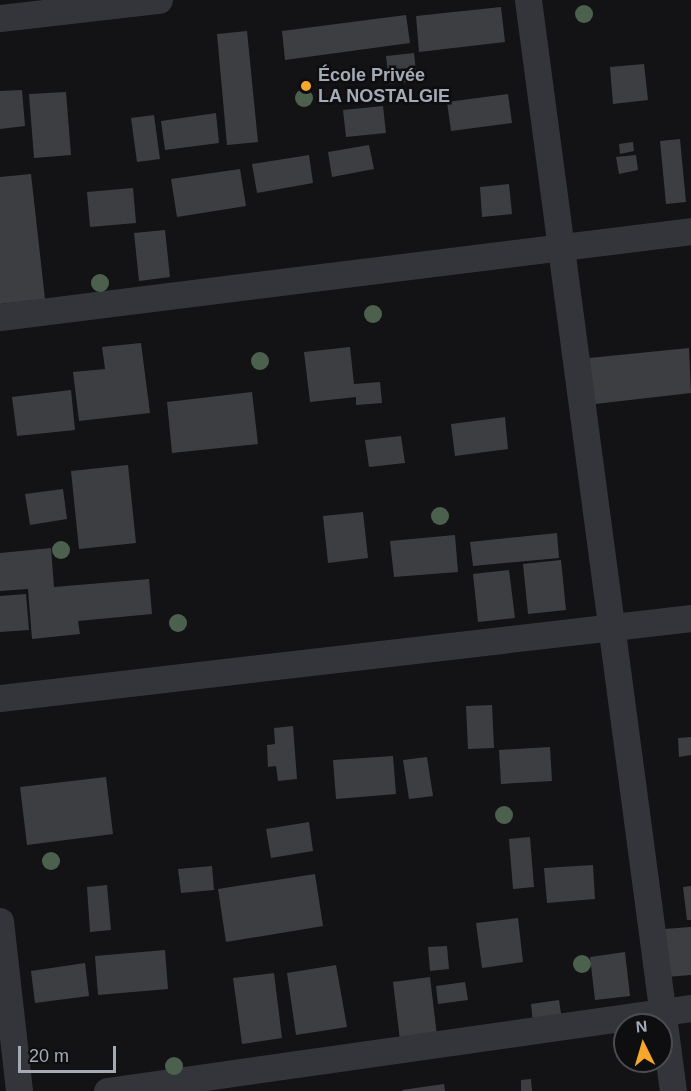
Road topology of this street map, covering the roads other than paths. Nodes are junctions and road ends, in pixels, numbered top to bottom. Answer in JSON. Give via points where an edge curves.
{"nodes":[{"id":1,"x":159,"y":0,"type":"edge"},
{"id":2,"x":528,"y":0,"type":"edge"},
{"id":3,"x":0,"y":18,"type":"edge"},
{"id":4,"x":691,"y":231,"type":"edge"},
{"id":5,"x":559,"y":246,"type":"junction"},
{"id":6,"x":0,"y":317,"type":"edge"},
{"id":7,"x":691,"y":618,"type":"edge"},
{"id":8,"x":609,"y":626,"type":"junction"},
{"id":9,"x":0,"y":698,"type":"edge"},
{"id":10,"x":0,"y":921,"type":"edge"},
{"id":11,"x":691,"y":1008,"type":"edge"},
{"id":12,"x":660,"y":1011,"type":"junction"},
{"id":13,"x":19,"y":1091,"type":"edge"},
{"id":14,"x":107,"y":1091,"type":"edge"},
{"id":15,"x":673,"y":1091,"type":"edge"}],
"edges":[{"from":1,"to":3,"type":"street"},
{"from":2,"to":5,"type":"street"},
{"from":4,"to":5,"type":"street"},
{"from":5,"to":6,"type":"street"},
{"from":5,"to":8,"type":"street"},
{"from":7,"to":8,"type":"street"},
{"from":8,"to":9,"type":"street"},
{"from":8,"to":12,"type":"street"},
{"from":10,"to":13,"type":"street"},
{"from":11,"to":12,"type":"street"},
{"from":12,"to":14,"type":"street"},
{"from":12,"to":15,"type":"street"}]}
